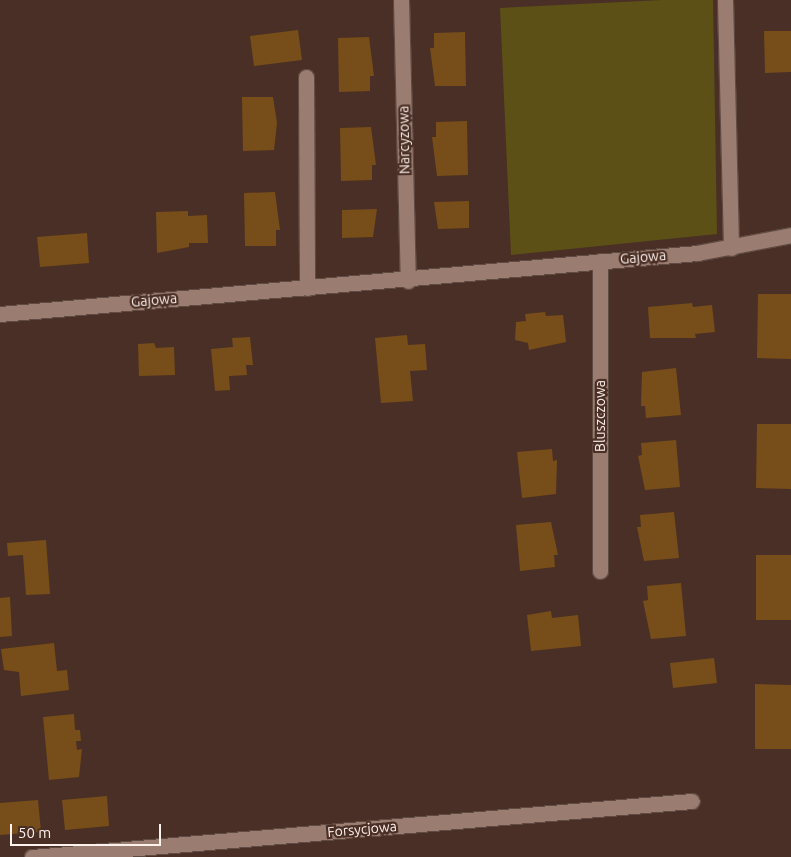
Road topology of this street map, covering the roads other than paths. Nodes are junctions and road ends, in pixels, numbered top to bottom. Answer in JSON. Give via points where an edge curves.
{"nodes":[{"id":1,"x":401,"y":0,"type":"edge"},
{"id":2,"x":724,"y":0,"type":"edge"},
{"id":3,"x":306,"y":77,"type":"dead end"},
{"id":4,"x":791,"y":235,"type":"edge"},
{"id":5,"x":731,"y":248,"type":"junction"},
{"id":6,"x":600,"y":261,"type":"junction"},
{"id":7,"x":408,"y":280,"type":"junction"},
{"id":8,"x":307,"y":288,"type":"junction"},
{"id":9,"x":0,"y":314,"type":"edge"},
{"id":10,"x":600,"y":571,"type":"dead end"},
{"id":11,"x":692,"y":801,"type":"dead end"},
{"id":12,"x":32,"y":857,"type":"edge"}],
"edges":[{"from":1,"to":7,"type":"street","name":"Narcyzowa"},
{"from":2,"to":5,"type":"street"},
{"from":3,"to":8,"type":"street"},
{"from":4,"to":5,"type":"street","name":"Gajowa"},
{"from":5,"to":6,"type":"street","name":"Gajowa"},
{"from":6,"to":7,"type":"street","name":"Gajowa"},
{"from":6,"to":10,"type":"street","name":"Bluszczowa"},
{"from":7,"to":8,"type":"street","name":"Gajowa"},
{"from":8,"to":9,"type":"street","name":"Gajowa"},
{"from":11,"to":12,"type":"street","name":"Forsycjowa"}]}
